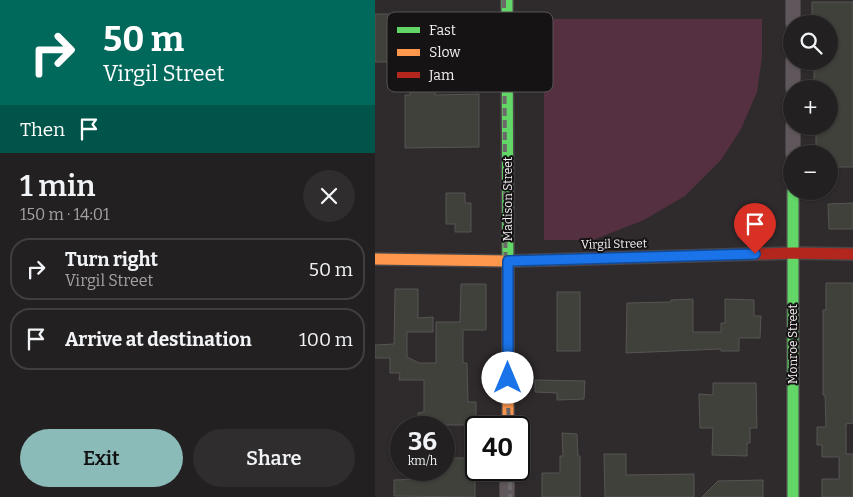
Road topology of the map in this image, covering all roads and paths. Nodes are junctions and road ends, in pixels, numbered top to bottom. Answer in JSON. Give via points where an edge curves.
{"nodes":[{"id":1,"x":793,"y":0,"type":"edge"},
{"id":2,"x":793,"y":15,"type":"edge"},
{"id":3,"x":507,"y":92,"type":"edge"},
{"id":4,"x":793,"y":200,"type":"edge"},
{"id":5,"x":793,"y":254,"type":"junction"},
{"id":6,"x":853,"y":254,"type":"edge"},
{"id":7,"x":375,"y":259,"type":"edge"},
{"id":8,"x":508,"y":261,"type":"junction"},
{"id":9,"x":508,"y":416,"type":"edge"},
{"id":10,"x":507,"y":481,"type":"edge"},
{"id":11,"x":507,"y":497,"type":"edge"},
{"id":12,"x":793,"y":497,"type":"edge"}],
"edges":[{"from":1,"to":2,"type":"street"},
{"from":3,"to":8,"type":"street","name":"Madison Street"},
{"from":4,"to":5,"type":"street","name":"Monroe Street"},
{"from":5,"to":6,"type":"street","name":"Virgil Street"},
{"from":5,"to":8,"type":"street","name":"Virgil Street"},
{"from":5,"to":12,"type":"street","name":"Monroe Street"},
{"from":7,"to":8,"type":"street","name":"Virgil Street"},
{"from":8,"to":9,"type":"street","name":"Madison Street"},
{"from":10,"to":11,"type":"street"}]}
